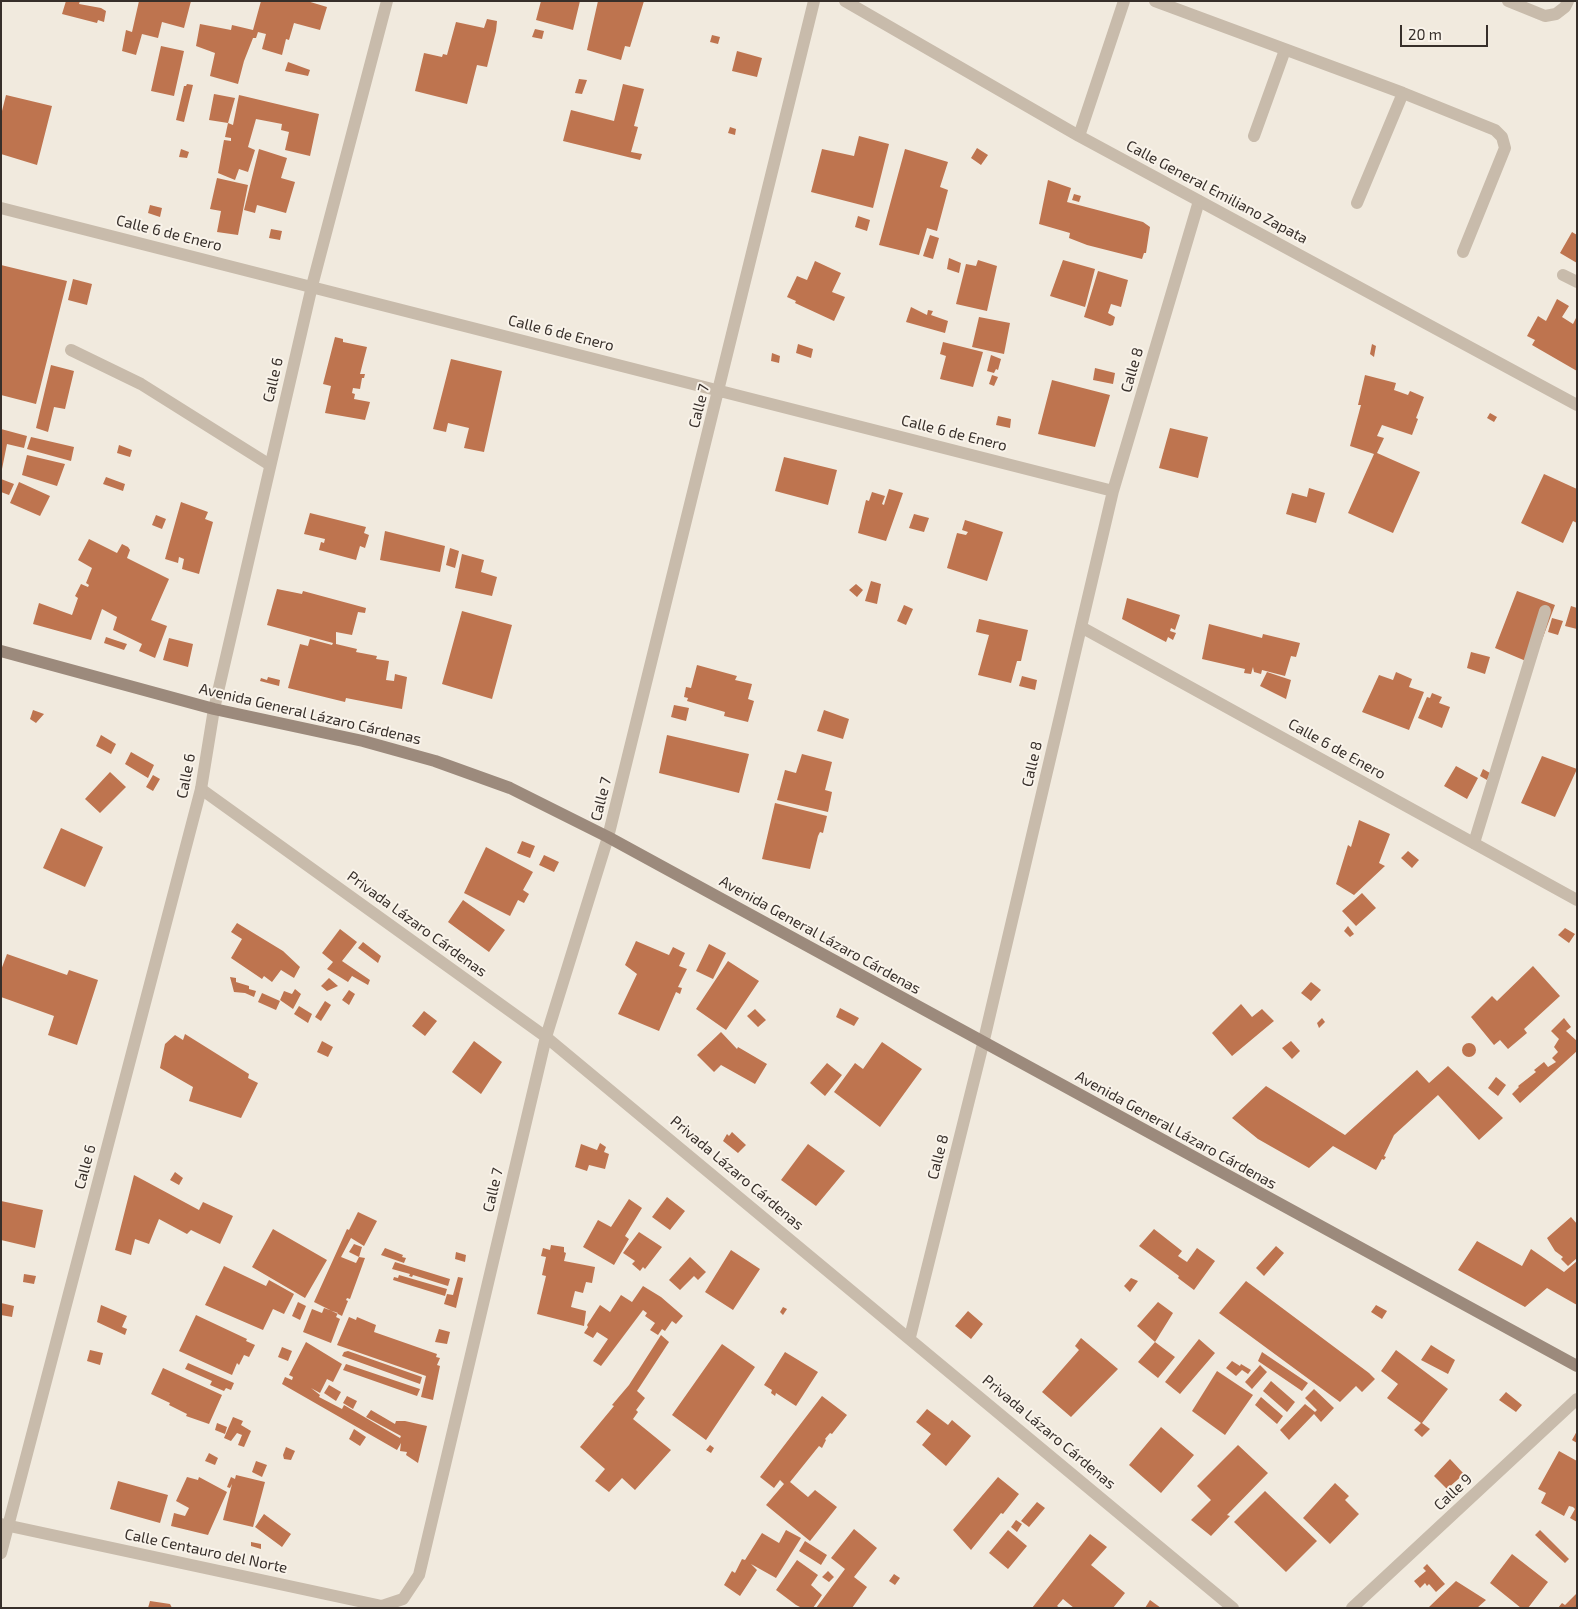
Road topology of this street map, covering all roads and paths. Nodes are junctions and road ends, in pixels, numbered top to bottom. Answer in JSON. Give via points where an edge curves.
{"nodes":[{"id":1,"x":387,"y":1,"type":"edge"},
{"id":2,"x":814,"y":1,"type":"edge"},
{"id":3,"x":845,"y":1,"type":"edge"},
{"id":4,"x":1124,"y":1,"type":"edge"},
{"id":5,"x":1155,"y":1,"type":"edge"},
{"id":6,"x":1508,"y":1,"type":"edge"},
{"id":7,"x":1568,"y":1,"type":"edge"},
{"id":8,"x":1286,"y":50,"type":"junction"},
{"id":9,"x":1403,"y":93,"type":"junction"},
{"id":10,"x":1079,"y":136,"type":"junction"},
{"id":11,"x":1254,"y":136,"type":"dead end"},
{"id":12,"x":1198,"y":201,"type":"junction"},
{"id":13,"x":1357,"y":203,"type":"dead end"},
{"id":14,"x":1,"y":208,"type":"edge"},
{"id":15,"x":1463,"y":252,"type":"dead end"},
{"id":16,"x":1562,"y":275,"type":"dead end"},
{"id":17,"x":1577,"y":282,"type":"edge"},
{"id":18,"x":312,"y":286,"type":"junction"},
{"id":19,"x":71,"y":350,"type":"dead end"},
{"id":20,"x":720,"y":390,"type":"junction"},
{"id":21,"x":1577,"y":405,"type":"edge"},
{"id":22,"x":270,"y":465,"type":"junction"},
{"id":23,"x":1113,"y":491,"type":"junction"},
{"id":24,"x":1545,"y":611,"type":"dead end"},
{"id":25,"x":1081,"y":627,"type":"junction"},
{"id":26,"x":1,"y":651,"type":"edge"},
{"id":27,"x":214,"y":709,"type":"junction"},
{"id":28,"x":201,"y":789,"type":"junction"},
{"id":29,"x":608,"y":837,"type":"junction"},
{"id":30,"x":1474,"y":843,"type":"junction"},
{"id":31,"x":1577,"y":900,"type":"edge"},
{"id":32,"x":546,"y":1036,"type":"junction"},
{"id":33,"x":983,"y":1044,"type":"junction"},
{"id":34,"x":910,"y":1337,"type":"junction"},
{"id":35,"x":1577,"y":1366,"type":"edge"},
{"id":36,"x":1577,"y":1399,"type":"edge"},
{"id":37,"x":4,"y":1524,"type":"edge"},
{"id":38,"x":1,"y":1553,"type":"edge"},
{"id":39,"x":403,"y":1599,"type":"joint"},
{"id":40,"x":1233,"y":1608,"type":"edge"},
{"id":41,"x":1352,"y":1608,"type":"edge"}],
"edges":[{"from":1,"to":18,"type":"street","name":"Calle 6"},
{"from":2,"to":20,"type":"street","name":"Calle 7"},
{"from":3,"to":10,"type":"street","name":"Calle General Emiliano Zapata"},
{"from":4,"to":10,"type":"street"},
{"from":5,"to":8,"type":"street"},
{"from":6,"to":7,"type":"street","via":[[1545,16],[1556,14]]},
{"from":8,"to":9,"type":"street"},
{"from":8,"to":11,"type":"street"},
{"from":9,"to":13,"type":"street"},
{"from":9,"to":15,"type":"street","via":[[1495,130],[1502,137],[1505,148]]},
{"from":10,"to":12,"type":"street","name":"Calle General Emiliano Zapata"},
{"from":12,"to":21,"type":"street","name":"Calle General Emiliano Zapata"},
{"from":12,"to":23,"type":"street","name":"Calle 8"},
{"from":14,"to":18,"type":"street","name":"Calle 6 de Enero"},
{"from":16,"to":17,"type":"street"},
{"from":18,"to":20,"type":"street","name":"Calle 6 de Enero"},
{"from":18,"to":22,"type":"street","name":"Calle 6"},
{"from":19,"to":22,"type":"street","via":[[141,384]]},
{"from":20,"to":23,"type":"street","name":"Calle 6 de Enero"},
{"from":20,"to":29,"type":"street","name":"Calle 7"},
{"from":22,"to":27,"type":"street","name":"Calle 6"},
{"from":23,"to":25,"type":"street","name":"Calle 8"},
{"from":24,"to":30,"type":"street"},
{"from":25,"to":30,"type":"street","name":"Calle 6 de Enero"},
{"from":25,"to":33,"type":"street","name":"Calle 8"},
{"from":26,"to":27,"type":"main road","name":"Avenida General Lázaro Cárdenas"},
{"from":27,"to":28,"type":"street","name":"Calle 6"},
{"from":27,"to":29,"type":"main road","name":"Avenida General Lázaro Cárdenas","via":[[363,741],[435,761],[510,788]]},
{"from":28,"to":32,"type":"street","name":"Privada Lázaro Cárdenas"},
{"from":28,"to":37,"type":"street","name":"Calle 6"},
{"from":29,"to":32,"type":"street","name":"Calle 7"},
{"from":29,"to":33,"type":"main road","name":"Avenida General Lázaro Cárdenas"},
{"from":30,"to":31,"type":"street","name":"Calle 6 de Enero"},
{"from":32,"to":34,"type":"street","name":"Privada Lázaro Cárdenas"},
{"from":32,"to":39,"type":"street","name":"Calle 7","via":[[419,1575]]},
{"from":33,"to":34,"type":"street","name":"Calle 8"},
{"from":33,"to":35,"type":"main road","name":"Avenida General Lázaro Cárdenas"},
{"from":34,"to":40,"type":"street","name":"Privada Lázaro Cárdenas"},
{"from":36,"to":41,"type":"street","name":"Calle 9"},
{"from":37,"to":38,"type":"street","name":"Calle 6"},
{"from":37,"to":39,"type":"street","name":"Calle Centauro del Norte","via":[[382,1606]]}]}
